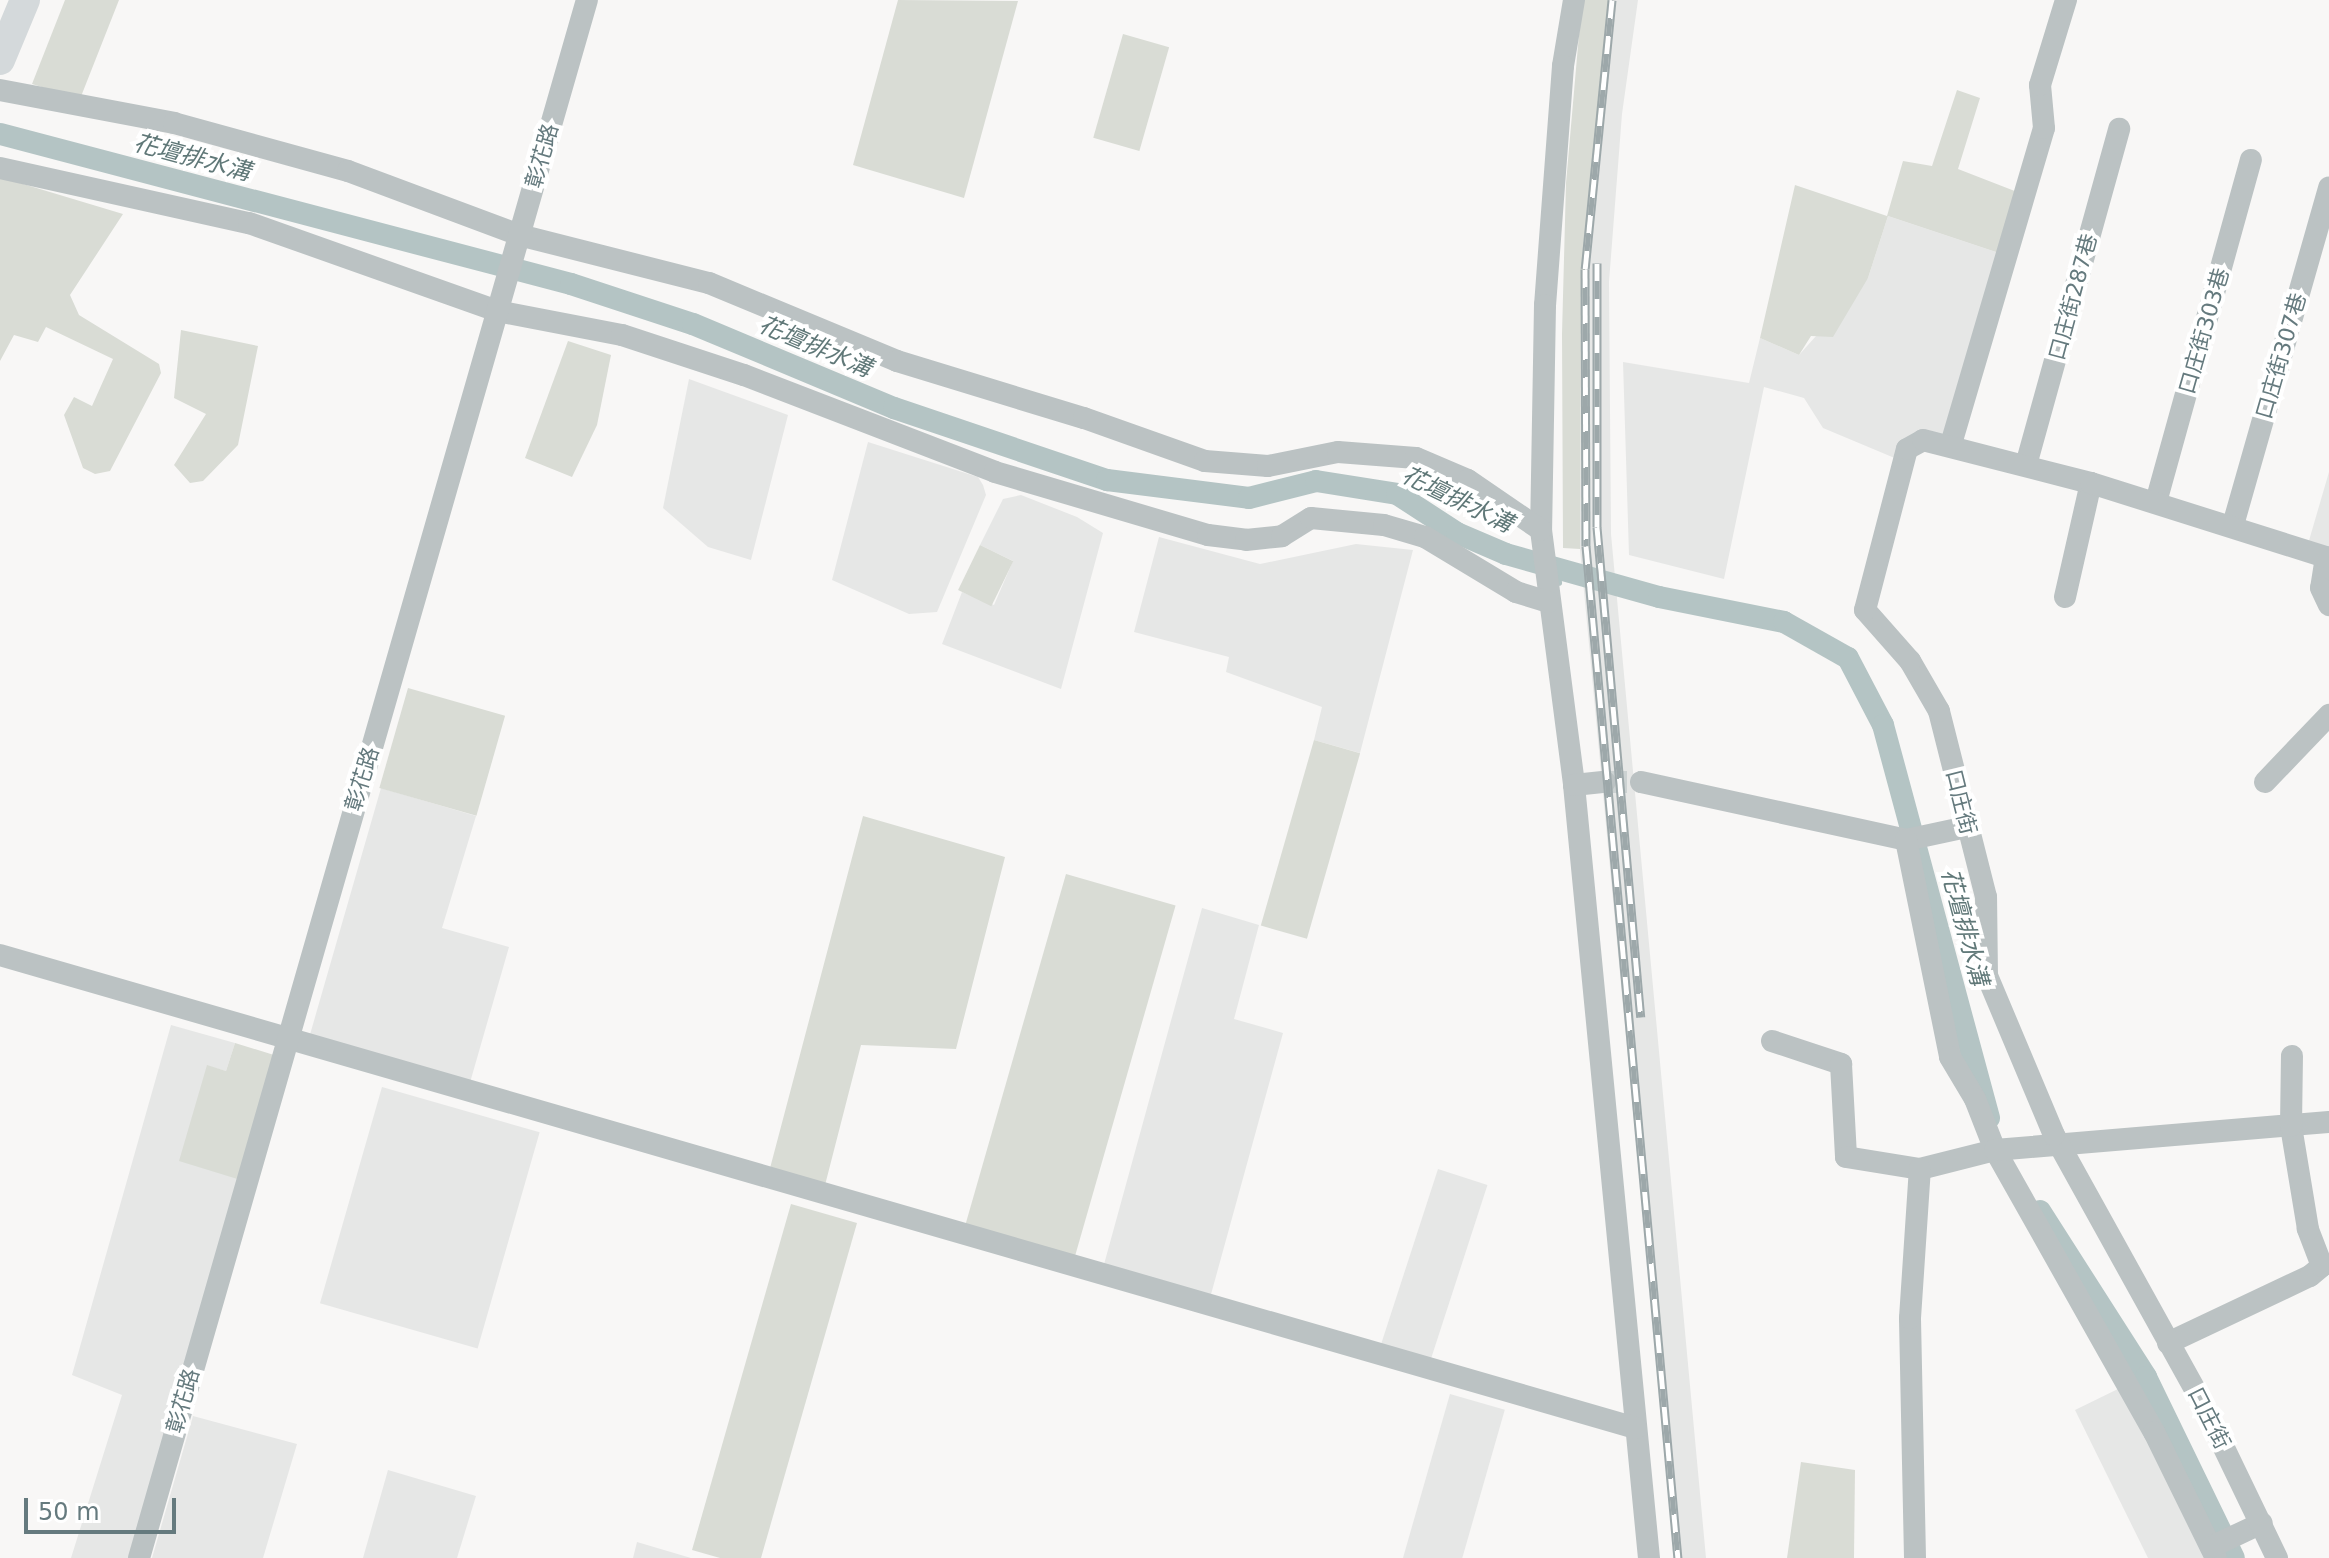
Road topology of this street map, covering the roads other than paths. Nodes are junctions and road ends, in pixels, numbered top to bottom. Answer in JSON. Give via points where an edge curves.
{"nodes":[{"id":1,"x":25,"y":0,"type":"edge"},
{"id":2,"x":587,"y":0,"type":"edge"},
{"id":3,"x":1574,"y":0,"type":"edge"},
{"id":4,"x":2066,"y":0,"type":"edge"},
{"id":5,"x":0,"y":60,"type":"edge"},
{"id":6,"x":0,"y":90,"type":"edge"},
{"id":7,"x":2119,"y":129,"type":"dead end"},
{"id":8,"x":2251,"y":160,"type":"dead end"},
{"id":9,"x":0,"y":168,"type":"edge"},
{"id":10,"x":2329,"y":187,"type":"edge"},
{"id":11,"x":517,"y":241,"type":"junction"},
{"id":12,"x":497,"y":311,"type":"junction"},
{"id":13,"x":1951,"y":444,"type":"junction"},
{"id":14,"x":2026,"y":465,"type":"junction"},
{"id":15,"x":2091,"y":483,"type":"junction"},
{"id":16,"x":2156,"y":502,"type":"junction"},
{"id":17,"x":2233,"y":525,"type":"junction"},
{"id":18,"x":1542,"y":534,"type":"junction"},
{"id":19,"x":2327,"y":557,"type":"edge"},
{"id":20,"x":1548,"y":594,"type":"junction"},
{"id":21,"x":2065,"y":597,"type":"dead end"},
{"id":22,"x":2329,"y":605,"type":"edge"},
{"id":23,"x":2329,"y":715,"type":"edge"},
{"id":24,"x":1605,"y":782,"type":"tunnel mouth"},
{"id":25,"x":1641,"y":782,"type":"tunnel mouth"},
{"id":26,"x":2265,"y":782,"type":"dead end"},
{"id":27,"x":1574,"y":785,"type":"junction"},
{"id":28,"x":1961,"y":829,"type":"junction"},
{"id":29,"x":1911,"y":838,"type":"junction"},
{"id":30,"x":0,"y":955,"type":"edge"},
{"id":31,"x":285,"y":1038,"type":"junction"},
{"id":32,"x":1772,"y":1041,"type":"dead end"},
{"id":33,"x":2292,"y":1056,"type":"dead end"},
{"id":34,"x":2329,"y":1122,"type":"edge"},
{"id":35,"x":2291,"y":1126,"type":"junction"},
{"id":36,"x":2061,"y":1148,"type":"junction"},
{"id":37,"x":1995,"y":1150,"type":"junction"},
{"id":38,"x":1920,"y":1169,"type":"junction"},
{"id":39,"x":2168,"y":1343,"type":"junction"},
{"id":40,"x":1636,"y":1428,"type":"junction"},
{"id":41,"x":2256,"y":1525,"type":"junction"},
{"id":42,"x":2215,"y":1550,"type":"edge"},
{"id":43,"x":139,"y":1558,"type":"edge"},
{"id":44,"x":1649,"y":1558,"type":"edge"},
{"id":45,"x":1915,"y":1558,"type":"edge"},
{"id":46,"x":2277,"y":1558,"type":"edge"}],
"edges":[{"from":1,"to":5,"type":"highway"},
{"from":2,"to":11,"type":"street","name":"彰花路"},
{"from":3,"to":18,"type":"street","via":[[1563,66],[1545,305]]},
{"from":4,"to":13,"type":"street","via":[[2040,85],[2044,128]]},
{"from":6,"to":11,"type":"street","via":[[174,123],[348,171]]},
{"from":7,"to":14,"type":"street","name":"口庄街287巷"},
{"from":8,"to":16,"type":"street","name":"口庄街303巷"},
{"from":9,"to":12,"type":"street","via":[[249,223]]},
{"from":10,"to":17,"type":"street","name":"口庄街307巷"},
{"from":11,"to":12,"type":"street","name":"彰花路"},
{"from":11,"to":18,"type":"street","via":[[709,283],[897,361],[1205,461],[1268,466],[1338,452],[1416,458],[1468,480]]},
{"from":12,"to":20,"type":"street","via":[[622,335],[744,375],[995,472],[1208,535],[1246,540],[1282,536],[1311,518],[1384,525],[1425,537],[1516,592]]},
{"from":12,"to":31,"type":"street","name":"彰花路"},
{"from":13,"to":14,"type":"street","name":"口庄街"},
{"from":13,"to":28,"type":"street","name":"口庄街","via":[[1923,440],[1907,449],[1865,610],[1910,661],[1939,711]]},
{"from":14,"to":15,"type":"street","name":"口庄街"},
{"from":15,"to":16,"type":"street","name":"口庄街"},
{"from":15,"to":21,"type":"street"},
{"from":16,"to":17,"type":"street","name":"口庄街"},
{"from":17,"to":19,"type":"street","name":"口庄街"},
{"from":18,"to":20,"type":"street"},
{"from":19,"to":22,"type":"street","via":[[2321,588]]},
{"from":20,"to":27,"type":"street"},
{"from":23,"to":26,"type":"street"},
{"from":24,"to":27,"type":"street"},
{"from":25,"to":29,"type":"street"},
{"from":27,"to":40,"type":"street"},
{"from":28,"to":29,"type":"street"},
{"from":28,"to":36,"type":"street","name":"口庄街","via":[[1986,897],[1987,976]]},
{"from":29,"to":37,"type":"street","via":[[1950,1057],[1975,1099]]},
{"from":30,"to":31,"type":"street"},
{"from":31,"to":40,"type":"street"},
{"from":31,"to":43,"type":"street","name":"彰花路"},
{"from":32,"to":38,"type":"street","via":[[1841,1064],[1846,1157]]},
{"from":33,"to":35,"type":"street"},
{"from":34,"to":35,"type":"street"},
{"from":35,"to":36,"type":"street"},
{"from":35,"to":39,"type":"street","via":[[2308,1229],[2322,1266]]},
{"from":36,"to":37,"type":"street"},
{"from":36,"to":39,"type":"street","name":"口庄街"},
{"from":37,"to":38,"type":"street"},
{"from":37,"to":42,"type":"street"},
{"from":38,"to":45,"type":"street","via":[[1910,1318]]},
{"from":39,"to":41,"type":"street","name":"口庄街"},
{"from":40,"to":44,"type":"street"},
{"from":41,"to":42,"type":"street"},
{"from":41,"to":46,"type":"street","name":"口庄街"}]}
